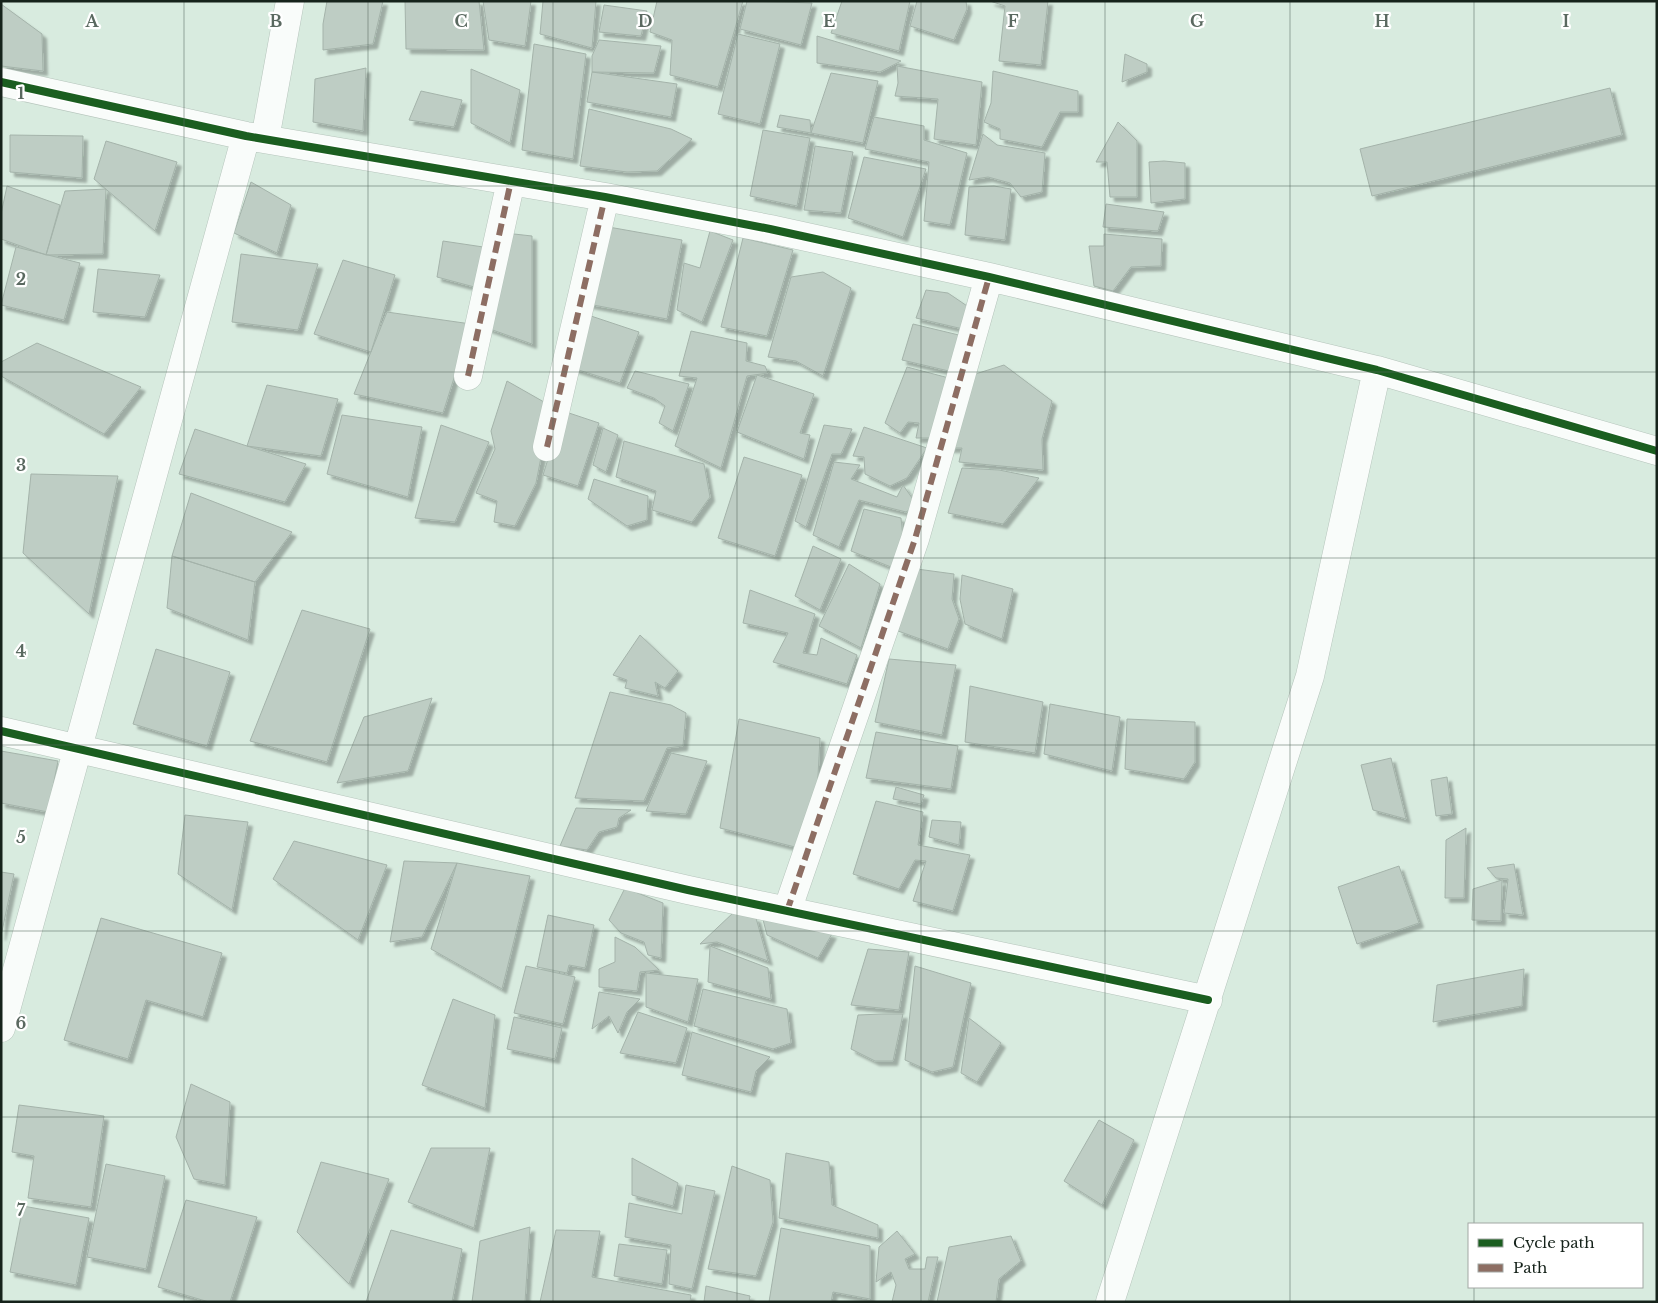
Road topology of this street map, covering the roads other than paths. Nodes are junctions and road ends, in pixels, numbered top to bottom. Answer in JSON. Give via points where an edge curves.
{"nodes":[{"id":1,"x":290,"y":1,"type":"edge"},
{"id":2,"x":1,"y":82,"type":"edge"},
{"id":3,"x":255,"y":138,"type":"junction"},
{"id":4,"x":510,"y":181,"type":"junction"},
{"id":5,"x":605,"y":198,"type":"junction"},
{"id":6,"x":989,"y":277,"type":"junction"},
{"id":7,"x":1377,"y":370,"type":"junction"},
{"id":8,"x":468,"y":376,"type":"dead end"},
{"id":9,"x":547,"y":447,"type":"dead end"},
{"id":10,"x":1657,"y":451,"type":"edge"},
{"id":11,"x":1,"y":731,"type":"edge"},
{"id":12,"x":77,"y":748,"type":"junction"},
{"id":13,"x":787,"y":911,"type":"junction"},
{"id":14,"x":1208,"y":1000,"type":"junction"},
{"id":15,"x":1,"y":1028,"type":"edge"},
{"id":16,"x":1110,"y":1302,"type":"edge"}],
"edges":[{"from":1,"to":3,"type":"street"},
{"from":2,"to":3,"type":"street"},
{"from":3,"to":4,"type":"street"},
{"from":3,"to":12,"type":"street"},
{"from":4,"to":5,"type":"street"},
{"from":4,"to":8,"type":"street"},
{"from":5,"to":6,"type":"street","via":[[779,231]]},
{"from":5,"to":9,"type":"street"},
{"from":6,"to":7,"type":"street"},
{"from":6,"to":13,"type":"street","via":[[914,539]]},
{"from":7,"to":10,"type":"street"},
{"from":7,"to":14,"type":"street","via":[[1310,676]]},
{"from":11,"to":12,"type":"street"},
{"from":12,"to":13,"type":"street"},
{"from":12,"to":15,"type":"street"},
{"from":13,"to":14,"type":"street"},
{"from":14,"to":16,"type":"street"}]}
